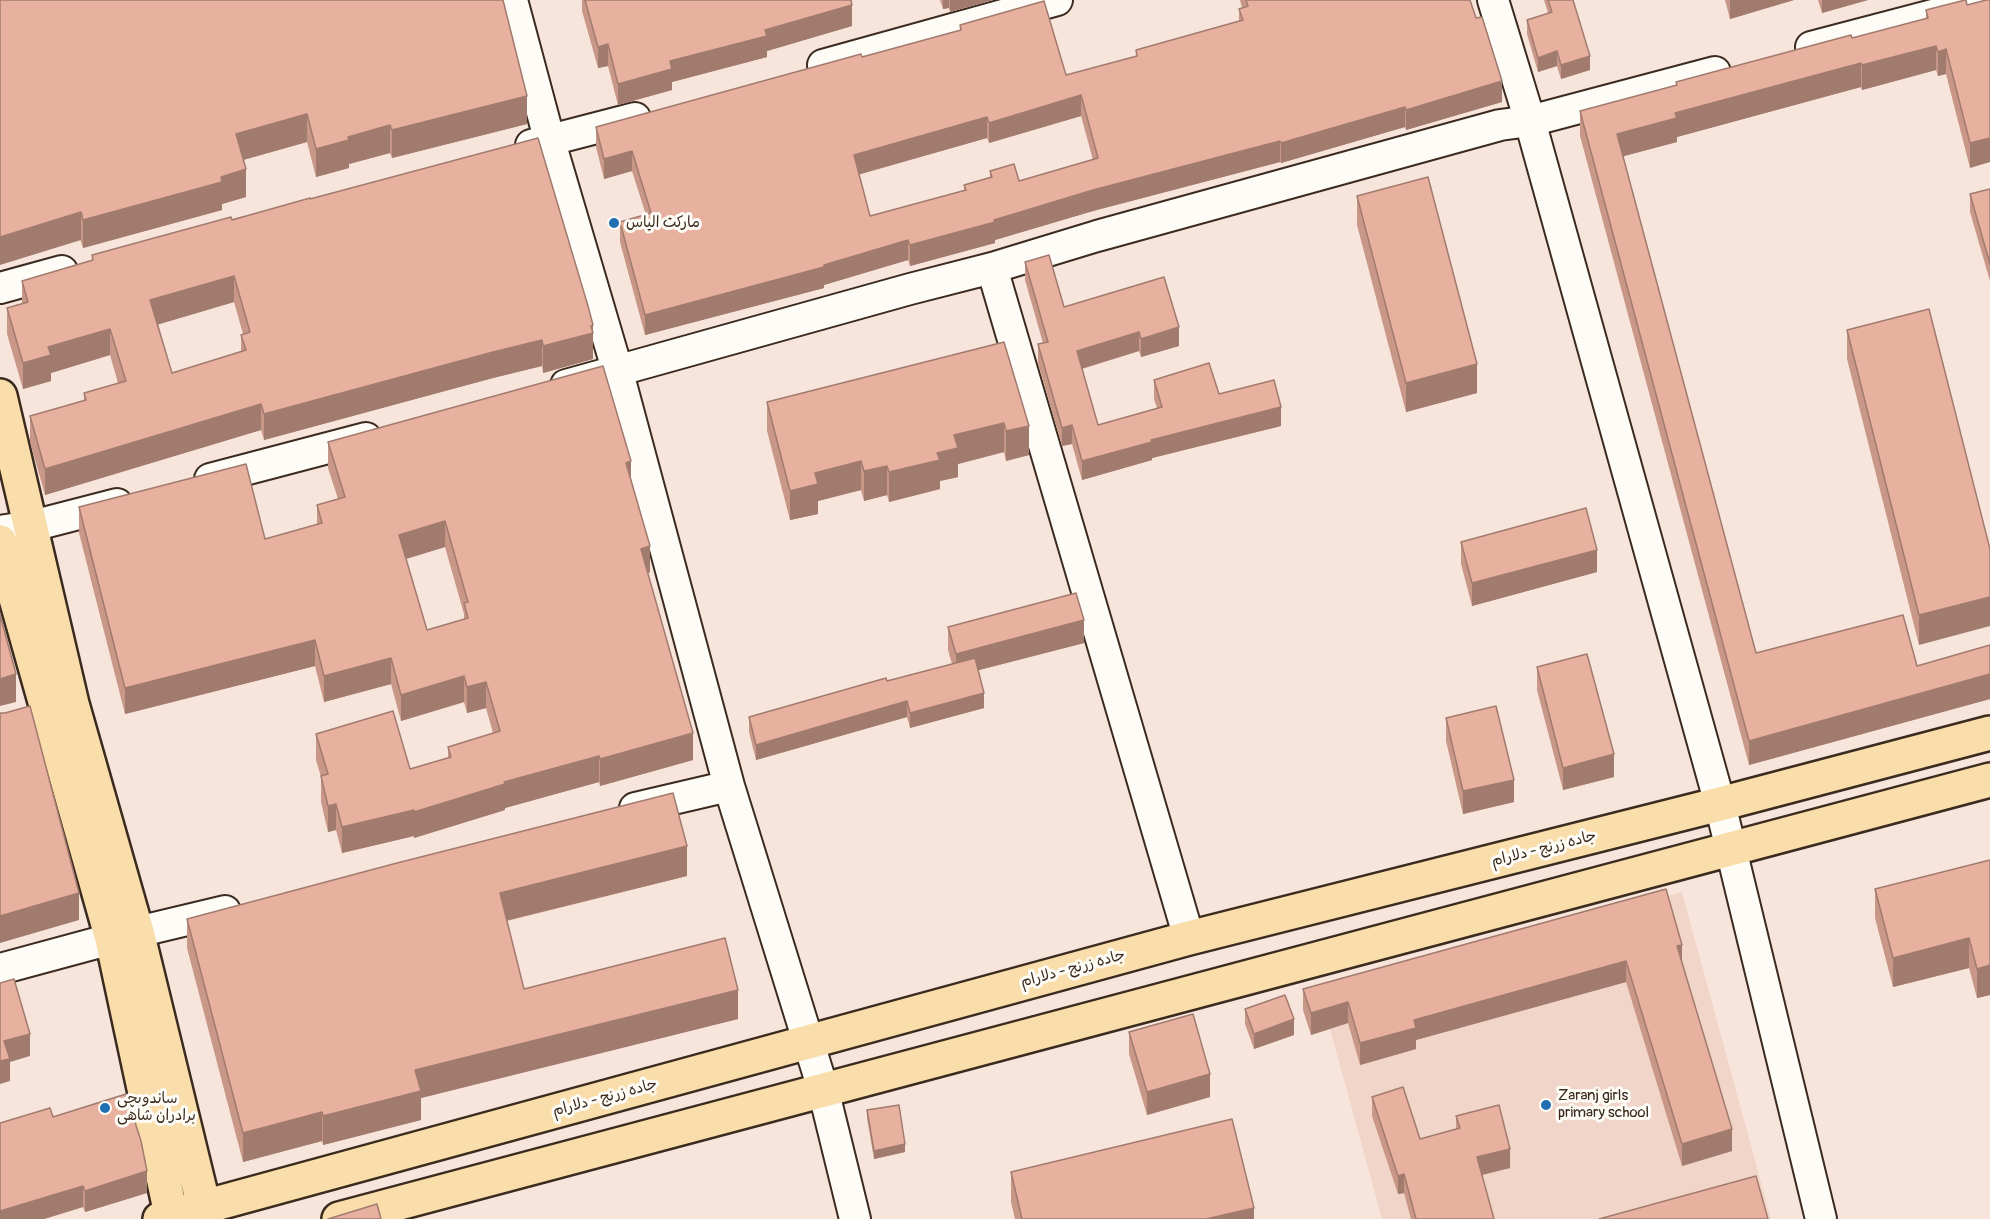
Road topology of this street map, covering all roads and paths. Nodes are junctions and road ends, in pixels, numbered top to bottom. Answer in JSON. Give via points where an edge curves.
{"nodes":[{"id":1,"x":512,"y":0,"type":"edge"},
{"id":2,"x":1057,"y":0,"type":"edge"},
{"id":3,"x":1493,"y":0,"type":"edge"},
{"id":4,"x":1990,"y":0,"type":"edge"},
{"id":5,"x":1783,"y":55,"type":"edge"},
{"id":6,"x":1737,"y":67,"type":"edge"},
{"id":7,"x":792,"y":74,"type":"edge"},
{"id":8,"x":665,"y":109,"type":"edge"},
{"id":9,"x":1530,"y":121,"type":"junction"},
{"id":10,"x":550,"y":142,"type":"junction"},
{"id":11,"x":509,"y":151,"type":"edge"},
{"id":12,"x":90,"y":264,"type":"edge"},
{"id":13,"x":992,"y":268,"type":"junction"},
{"id":14,"x":0,"y":288,"type":"edge"},
{"id":15,"x":617,"y":369,"type":"junction"},
{"id":16,"x":536,"y":393,"type":"edge"},
{"id":17,"x":0,"y":396,"type":"edge"},
{"id":18,"x":387,"y":432,"type":"edge"},
{"id":19,"x":181,"y":487,"type":"edge"},
{"id":20,"x":146,"y":496,"type":"edge"},
{"id":21,"x":16,"y":528,"type":"edge"},
{"id":22,"x":0,"y":542,"type":"edge"},
{"id":23,"x":46,"y":711,"type":"junction"},
{"id":24,"x":1990,"y":732,"type":"edge"},
{"id":25,"x":1990,"y":780,"type":"edge"},
{"id":26,"x":729,"y":786,"type":"junction"},
{"id":27,"x":1720,"y":804,"type":"junction"},
{"id":28,"x":611,"y":814,"type":"edge"},
{"id":29,"x":1731,"y":849,"type":"junction"},
{"id":30,"x":248,"y":905,"type":"edge"},
{"id":31,"x":125,"y":935,"type":"junction"},
{"id":32,"x":1189,"y":938,"type":"junction"},
{"id":33,"x":0,"y":969,"type":"edge"},
{"id":34,"x":809,"y":1041,"type":"junction"},
{"id":35,"x":823,"y":1089,"type":"junction"},
{"id":36,"x":205,"y":1213,"type":"edge"},
{"id":37,"x":168,"y":1218,"type":"edge"},
{"id":38,"x":339,"y":1219,"type":"edge"},
{"id":39,"x":855,"y":1219,"type":"edge"},
{"id":40,"x":1821,"y":1219,"type":"edge"}],
"edges":[{"from":1,"to":10,"type":"street"},
{"from":2,"to":7,"type":"street"},
{"from":3,"to":9,"type":"street"},
{"from":4,"to":5,"type":"street"},
{"from":6,"to":9,"type":"street"},
{"from":8,"to":10,"type":"street"},
{"from":9,"to":13,"type":"street","via":[[1500,125]]},
{"from":9,"to":27,"type":"street"},
{"from":10,"to":11,"type":"street"},
{"from":10,"to":15,"type":"street"},
{"from":12,"to":14,"type":"street"},
{"from":13,"to":15,"type":"street"},
{"from":13,"to":32,"type":"street"},
{"from":15,"to":16,"type":"street"},
{"from":15,"to":26,"type":"street"},
{"from":17,"to":21,"type":"main road"},
{"from":18,"to":19,"type":"street"},
{"from":20,"to":21,"type":"street"},
{"from":21,"to":23,"type":"main road"},
{"from":22,"to":23,"type":"main road"},
{"from":23,"to":31,"type":"main road"},
{"from":24,"to":27,"type":"main road","name":"جاده زرنج - دلارام"},
{"from":25,"to":29,"type":"main road"},
{"from":26,"to":28,"type":"street"},
{"from":26,"to":34,"type":"street"},
{"from":27,"to":29,"type":"street"},
{"from":27,"to":32,"type":"main road","name":"جاده زرنج - دلارام"},
{"from":29,"to":35,"type":"main road"},
{"from":29,"to":40,"type":"street"},
{"from":30,"to":31,"type":"street"},
{"from":31,"to":33,"type":"street"},
{"from":31,"to":36,"type":"main road"},
{"from":31,"to":37,"type":"main road"},
{"from":32,"to":34,"type":"main road","name":"جاده زرنج - دلارام"},
{"from":34,"to":35,"type":"street"},
{"from":34,"to":36,"type":"main road","name":"جاده زرنج - دلارام"},
{"from":35,"to":38,"type":"main road"},
{"from":35,"to":39,"type":"street"},
{"from":36,"to":37,"type":"main road","name":"جاده زرنج - دلارام"}]}
